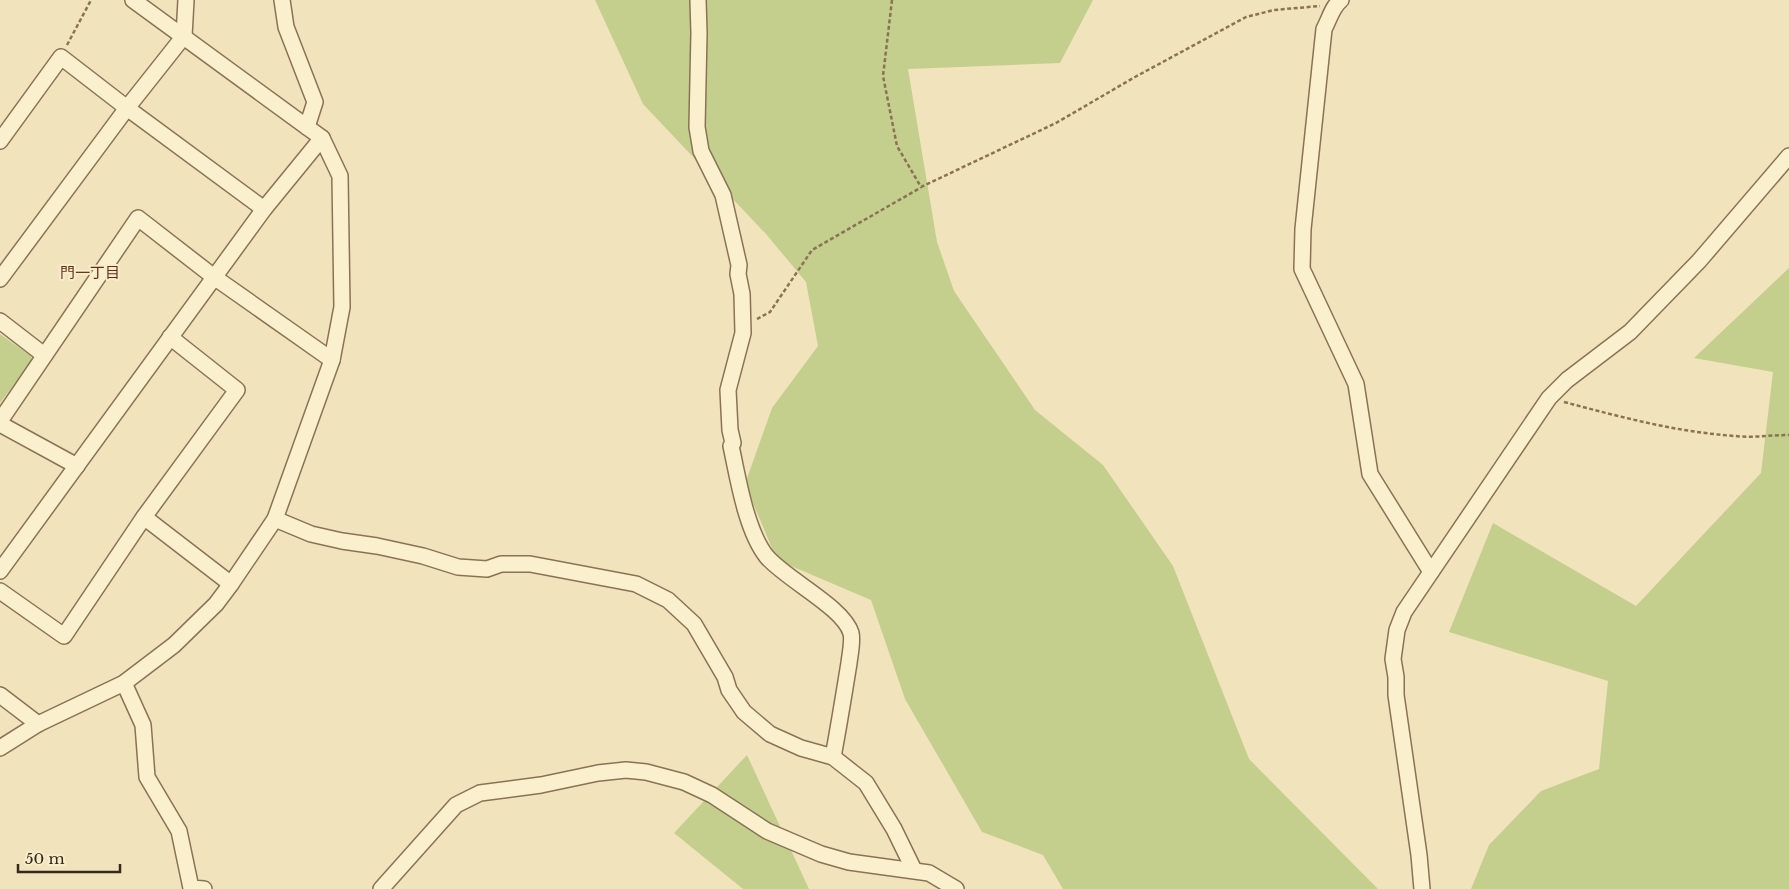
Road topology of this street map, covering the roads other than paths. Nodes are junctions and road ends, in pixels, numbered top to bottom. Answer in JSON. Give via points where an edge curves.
{"nodes":[{"id":1,"x":133,"y":0,"type":"edge"},
{"id":2,"x":186,"y":0,"type":"edge"},
{"id":3,"x":282,"y":0,"type":"edge"},
{"id":4,"x":698,"y":0,"type":"edge"},
{"id":5,"x":1338,"y":3,"type":"edge"},
{"id":6,"x":184,"y":36,"type":"junction"},
{"id":7,"x":127,"y":108,"type":"junction"},
{"id":8,"x":307,"y":127,"type":"junction"},
{"id":9,"x":322,"y":138,"type":"junction"},
{"id":10,"x":0,"y":141,"type":"edge"},
{"id":11,"x":1789,"y":156,"type":"edge"},
{"id":12,"x":264,"y":209,"type":"junction"},
{"id":13,"x":214,"y":277,"type":"junction"},
{"id":14,"x":0,"y":279,"type":"edge"},
{"id":15,"x":0,"y":321,"type":"edge"},
{"id":16,"x":170,"y":337,"type":"junction"},
{"id":17,"x":44,"y":355,"type":"junction"},
{"id":18,"x":332,"y":360,"type":"junction"},
{"id":19,"x":0,"y":422,"type":"edge"},
{"id":20,"x":76,"y":466,"type":"junction"},
{"id":21,"x":144,"y":517,"type":"junction"},
{"id":22,"x":275,"y":519,"type":"junction"},
{"id":23,"x":0,"y":571,"type":"edge"},
{"id":24,"x":1431,"y":572,"type":"junction"},
{"id":25,"x":231,"y":584,"type":"junction"},
{"id":26,"x":0,"y":591,"type":"edge"},
{"id":27,"x":124,"y":683,"type":"junction"},
{"id":28,"x":0,"y":695,"type":"edge"},
{"id":29,"x":38,"y":724,"type":"junction"},
{"id":30,"x":0,"y":748,"type":"edge"},
{"id":31,"x":833,"y":756,"type":"junction"},
{"id":32,"x":914,"y":870,"type":"junction"},
{"id":33,"x":204,"y":889,"type":"edge"},
{"id":34,"x":381,"y":889,"type":"edge"},
{"id":35,"x":956,"y":889,"type":"edge"},
{"id":36,"x":1422,"y":889,"type":"edge"}],
"edges":[{"from":1,"to":6,"type":"street"},
{"from":2,"to":6,"type":"street"},
{"from":3,"to":8,"type":"street","via":[[286,27],[315,102]]},
{"from":4,"to":31,"type":"street","via":[[697,127],[701,151],[723,195],[742,294],[743,333],[728,390],[738,479],[752,531],[767,556],[838,614],[851,633]]},
{"from":5,"to":24,"type":"street","via":[[1324,29],[1303,229],[1302,269],[1356,384],[1370,474]]},
{"from":6,"to":7,"type":"street"},
{"from":6,"to":8,"type":"street"},
{"from":7,"to":10,"type":"street","via":[[61,57]]},
{"from":7,"to":12,"type":"street"},
{"from":7,"to":14,"type":"street"},
{"from":8,"to":9,"type":"street"},
{"from":9,"to":12,"type":"street"},
{"from":9,"to":18,"type":"street","via":[[340,176],[342,307]]},
{"from":11,"to":24,"type":"street","via":[[1699,261],[1630,332],[1567,380],[1549,398]]},
{"from":12,"to":13,"type":"street"},
{"from":13,"to":16,"type":"street"},
{"from":13,"to":17,"type":"street","via":[[138,218]]},
{"from":13,"to":18,"type":"street"},
{"from":15,"to":17,"type":"street"},
{"from":16,"to":20,"type":"street"},
{"from":16,"to":21,"type":"street","via":[[237,390]]},
{"from":17,"to":19,"type":"street"},
{"from":18,"to":22,"type":"street"},
{"from":19,"to":20,"type":"street"},
{"from":20,"to":23,"type":"street"},
{"from":21,"to":25,"type":"street"},
{"from":21,"to":26,"type":"street","via":[[64,636]]},
{"from":22,"to":25,"type":"street"},
{"from":22,"to":31,"type":"street","via":[[311,534],[458,566],[488,569],[501,564],[530,564],[636,584],[668,600],[694,624],[744,712],[770,734],[802,748]]},
{"from":24,"to":36,"type":"street","via":[[1396,630],[1393,659]]},
{"from":25,"to":27,"type":"street","via":[[174,646]]},
{"from":27,"to":29,"type":"street"},
{"from":27,"to":33,"type":"street","via":[[143,725],[147,777],[180,831],[191,888]]},
{"from":28,"to":29,"type":"street"},
{"from":29,"to":30,"type":"street"},
{"from":31,"to":32,"type":"street","via":[[866,783]]},
{"from":32,"to":34,"type":"street","via":[[849,862],[822,854],[767,831],[712,795],[684,782],[626,770],[480,793],[456,806]]},
{"from":32,"to":35,"type":"street","via":[[929,873]]}]}
